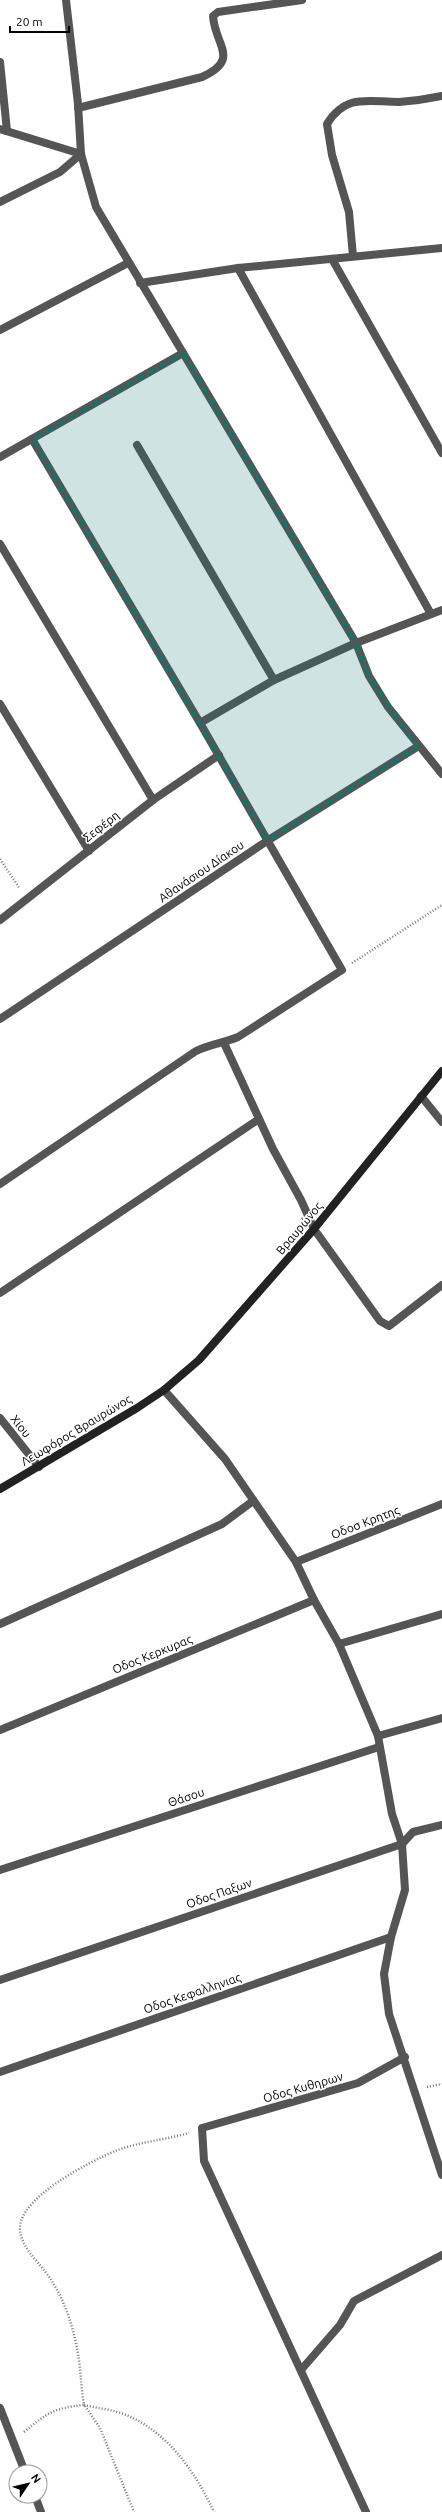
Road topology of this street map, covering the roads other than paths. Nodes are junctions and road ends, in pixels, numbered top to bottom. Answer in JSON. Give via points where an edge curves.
{"nodes":[{"id":1,"x":66,"y":0,"type":"edge"},
{"id":2,"x":302,"y":0,"type":"edge"},
{"id":3,"x":0,"y":62,"type":"edge"},
{"id":4,"x":442,"y":96,"type":"edge"},
{"id":5,"x":78,"y":108,"type":"junction"},
{"id":6,"x":3,"y":130,"type":"edge"},
{"id":7,"x":81,"y":154,"type":"junction"},
{"id":8,"x":0,"y":202,"type":"edge"},
{"id":9,"x":442,"y":248,"type":"edge"},
{"id":10,"x":353,"y":256,"type":"junction"},
{"id":11,"x":332,"y":259,"type":"junction"},
{"id":12,"x":128,"y":263,"type":"junction"},
{"id":13,"x":238,"y":268,"type":"junction"},
{"id":14,"x":140,"y":283,"type":"junction"},
{"id":15,"x":0,"y":330,"type":"edge"},
{"id":16,"x":183,"y":353,"type":"junction"},
{"id":17,"x":32,"y":439,"type":"junction"},
{"id":18,"x":137,"y":445,"type":"dead end"},
{"id":19,"x":442,"y":453,"type":"edge"},
{"id":20,"x":0,"y":457,"type":"edge"},
{"id":21,"x":0,"y":544,"type":"edge"},
{"id":22,"x":442,"y":610,"type":"edge"},
{"id":23,"x":431,"y":614,"type":"junction"},
{"id":24,"x":356,"y":643,"type":"junction"},
{"id":25,"x":274,"y":680,"type":"junction"},
{"id":26,"x":0,"y":704,"type":"edge"},
{"id":27,"x":200,"y":723,"type":"junction"},
{"id":28,"x":417,"y":747,"type":"junction"},
{"id":29,"x":219,"y":755,"type":"junction"},
{"id":30,"x":441,"y":772,"type":"edge"},
{"id":31,"x":153,"y":800,"type":"junction"},
{"id":32,"x":267,"y":841,"type":"junction"},
{"id":33,"x":89,"y":850,"type":"junction"},
{"id":34,"x":0,"y":920,"type":"edge"},
{"id":35,"x":0,"y":1020,"type":"edge"},
{"id":36,"x":224,"y":1042,"type":"junction"},
{"id":37,"x":442,"y":1072,"type":"edge"},
{"id":38,"x":421,"y":1096,"type":"junction"},
{"id":39,"x":259,"y":1118,"type":"junction"},
{"id":40,"x":442,"y":1122,"type":"edge"},
{"id":41,"x":0,"y":1184,"type":"edge"},
{"id":42,"x":314,"y":1229,"type":"junction"},
{"id":43,"x":442,"y":1285,"type":"edge"},
{"id":44,"x":0,"y":1293,"type":"edge"},
{"id":45,"x":164,"y":1390,"type":"junction"},
{"id":46,"x":0,"y":1418,"type":"edge"},
{"id":47,"x":39,"y":1467,"type":"junction"},
{"id":48,"x":0,"y":1488,"type":"edge"},
{"id":49,"x":253,"y":1501,"type":"junction"},
{"id":50,"x":442,"y":1504,"type":"edge"},
{"id":51,"x":296,"y":1562,"type":"junction"},
{"id":52,"x":314,"y":1600,"type":"junction"},
{"id":53,"x":442,"y":1614,"type":"edge"},
{"id":54,"x":0,"y":1624,"type":"edge"},
{"id":55,"x":339,"y":1644,"type":"junction"},
{"id":56,"x":442,"y":1718,"type":"edge"},
{"id":57,"x":0,"y":1730,"type":"edge"},
{"id":58,"x":378,"y":1736,"type":"junction"},
{"id":59,"x":379,"y":1747,"type":"junction"},
{"id":60,"x":442,"y":1825,"type":"edge"},
{"id":61,"x":402,"y":1844,"type":"junction"},
{"id":62,"x":0,"y":1870,"type":"edge"},
{"id":63,"x":392,"y":1937,"type":"junction"},
{"id":64,"x":0,"y":1980,"type":"edge"},
{"id":65,"x":405,"y":2057,"type":"junction"},
{"id":66,"x":0,"y":2072,"type":"edge"},
{"id":67,"x":442,"y":2175,"type":"edge"},
{"id":68,"x":442,"y":2255,"type":"edge"},
{"id":69,"x":300,"y":2370,"type":"junction"},
{"id":70,"x":0,"y":2408,"type":"edge"},
{"id":71,"x":22,"y":2464,"type":"edge"},
{"id":72,"x":366,"y":2512,"type":"edge"}],
"edges":[{"from":1,"to":5,"type":"street"},
{"from":2,"to":5,"type":"street","via":[[218,12],[213,16],[223,53],[222,64],[209,74]]},
{"from":3,"to":6,"type":"street"},
{"from":4,"to":10,"type":"street","via":[[398,102],[371,99],[356,101],[340,108],[327,124],[332,155],[349,212]]},
{"from":5,"to":7,"type":"street"},
{"from":6,"to":7,"type":"street"},
{"from":7,"to":8,"type":"street","via":[[60,172]]},
{"from":7,"to":12,"type":"street","via":[[96,207]]},
{"from":9,"to":10,"type":"street"},
{"from":10,"to":11,"type":"street"},
{"from":11,"to":13,"type":"street"},
{"from":11,"to":19,"type":"street"},
{"from":12,"to":14,"type":"street"},
{"from":12,"to":15,"type":"street"},
{"from":13,"to":14,"type":"street"},
{"from":13,"to":23,"type":"street"},
{"from":14,"to":16,"type":"street"},
{"from":16,"to":17,"type":"street"},
{"from":16,"to":24,"type":"street"},
{"from":17,"to":20,"type":"street"},
{"from":17,"to":27,"type":"street"},
{"from":18,"to":25,"type":"street"},
{"from":21,"to":31,"type":"street"},
{"from":22,"to":23,"type":"street"},
{"from":23,"to":24,"type":"street"},
{"from":24,"to":25,"type":"street"},
{"from":24,"to":28,"type":"street","via":[[369,676]]},
{"from":25,"to":27,"type":"street"},
{"from":26,"to":33,"type":"street"},
{"from":27,"to":29,"type":"street"},
{"from":28,"to":30,"type":"street"},
{"from":28,"to":32,"type":"street","name":"Αθανάσιου Δίακου"},
{"from":29,"to":31,"type":"street","name":"Σεφέρη"},
{"from":29,"to":32,"type":"street"},
{"from":31,"to":33,"type":"street","name":"Σεφέρη"},
{"from":32,"to":35,"type":"street","name":"Αθανάσιου Δίακου"},
{"from":32,"to":36,"type":"street","via":[[342,970],[238,1037]]},
{"from":33,"to":34,"type":"street","name":"Σεφέρη"},
{"from":36,"to":39,"type":"street"},
{"from":36,"to":41,"type":"street","via":[[209,1044],[196,1051]]},
{"from":37,"to":38,"type":"main road","name":"Βραυρώνος"},
{"from":38,"to":40,"type":"street"},
{"from":38,"to":42,"type":"main road","name":"Βραυρώνος"},
{"from":39,"to":42,"type":"street"},
{"from":39,"to":44,"type":"street"},
{"from":42,"to":43,"type":"street","via":[[380,1321],[389,1326]]},
{"from":42,"to":45,"type":"main road","name":"Βραυρώνος","via":[[199,1360]]},
{"from":45,"to":47,"type":"main road","name":"Λεωφόρος Βραυρώνος"},
{"from":45,"to":49,"type":"street","via":[[225,1459]]},
{"from":46,"to":47,"type":"street","name":"Χίου"},
{"from":47,"to":48,"type":"main road","name":"Λεωφόρος Βραυρώνος"},
{"from":49,"to":51,"type":"street"},
{"from":49,"to":54,"type":"street","via":[[222,1524]]},
{"from":50,"to":51,"type":"street","name":"Οδοσ Κρητης"},
{"from":51,"to":52,"type":"street"},
{"from":52,"to":55,"type":"street"},
{"from":52,"to":57,"type":"street","name":"Οδος Κερκυρας"},
{"from":53,"to":55,"type":"street"},
{"from":55,"to":58,"type":"street"},
{"from":56,"to":58,"type":"street"},
{"from":58,"to":59,"type":"street"},
{"from":59,"to":61,"type":"street","via":[[392,1814]]},
{"from":59,"to":62,"type":"street","name":"Θάσου"},
{"from":60,"to":61,"type":"street","name":"Οδος Παξων","via":[[413,1832]]},
{"from":61,"to":63,"type":"street","via":[[405,1890]]},
{"from":61,"to":64,"type":"street","name":"Οδος Παξων"},
{"from":63,"to":65,"type":"street","via":[[384,1974],[389,2014]]},
{"from":63,"to":66,"type":"street","name":"Οδος Κεφαλληνιας"},
{"from":65,"to":67,"type":"street"},
{"from":65,"to":69,"type":"street","name":"Οδος Κυθηρων","via":[[358,2083],[202,2128],[204,2161]]},
{"from":68,"to":69,"type":"street","via":[[354,2301],[340,2325]]},
{"from":69,"to":72,"type":"street"},
{"from":70,"to":71,"type":"street"}]}
